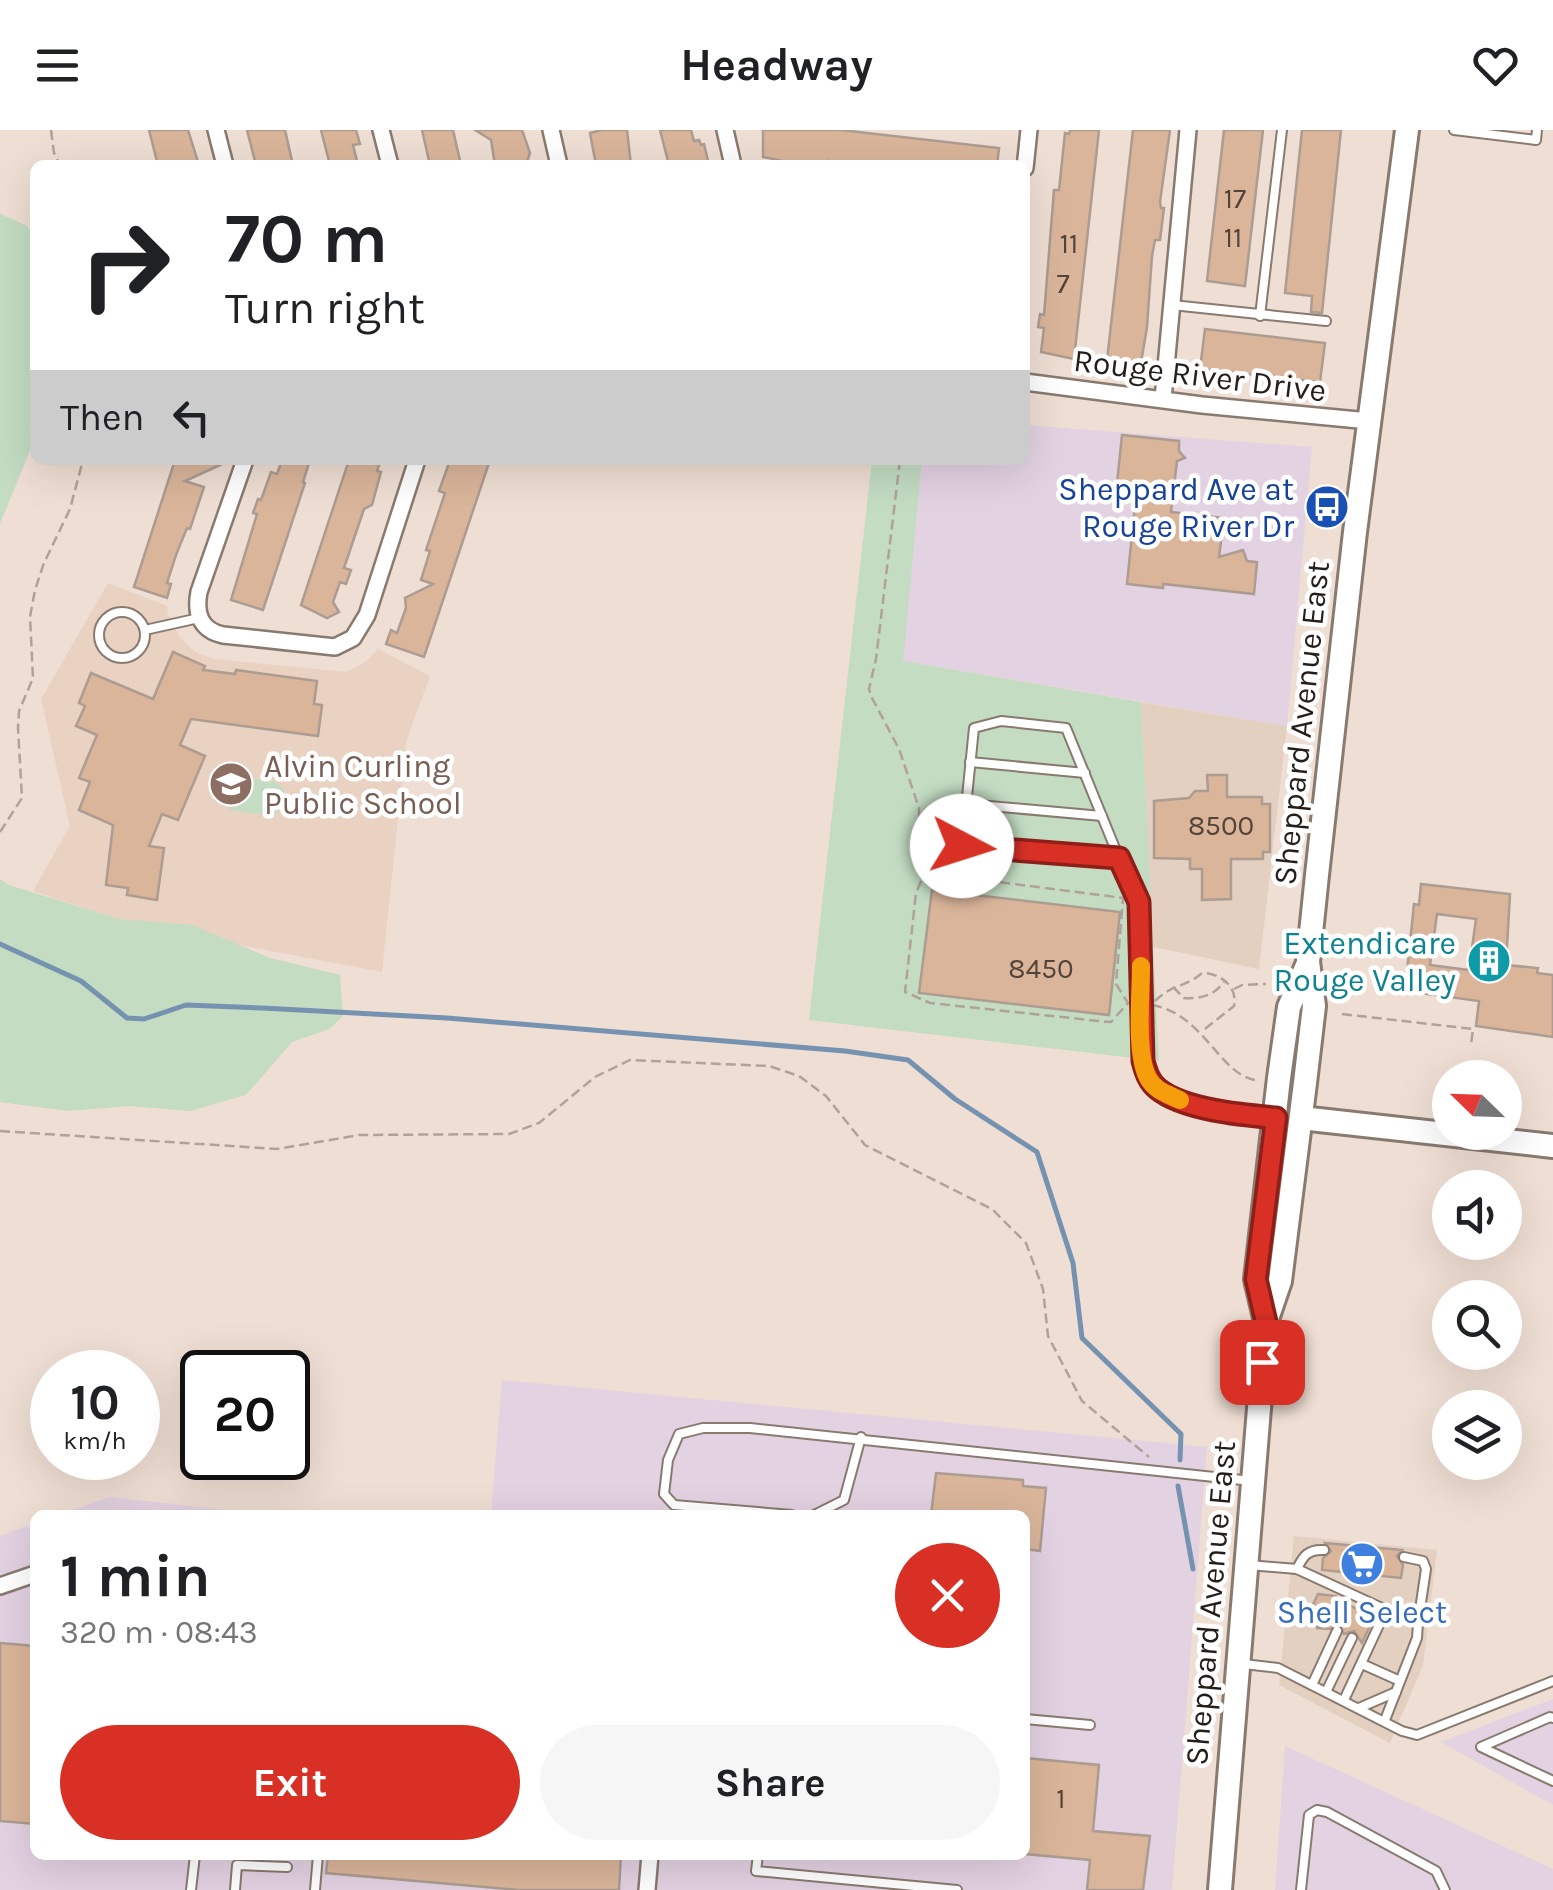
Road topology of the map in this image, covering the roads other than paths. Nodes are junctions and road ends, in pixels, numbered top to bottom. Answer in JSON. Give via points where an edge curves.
{"nodes":[{"id":1,"x":216,"y":130,"type":"edge"},
{"id":2,"x":381,"y":130,"type":"edge"},
{"id":3,"x":551,"y":130,"type":"edge"},
{"id":4,"x":725,"y":130,"type":"edge"},
{"id":5,"x":1029,"y":130,"type":"edge"},
{"id":6,"x":1188,"y":130,"type":"edge"},
{"id":7,"x":1282,"y":130,"type":"edge"},
{"id":8,"x":1407,"y":130,"type":"edge"},
{"id":9,"x":1454,"y":130,"type":"edge"},
{"id":10,"x":1537,"y":130,"type":"edge"},
{"id":11,"x":224,"y":160,"type":"edge"},
{"id":12,"x":389,"y":160,"type":"edge"},
{"id":13,"x":559,"y":160,"type":"edge"},
{"id":14,"x":732,"y":160,"type":"edge"},
{"id":15,"x":1026,"y":160,"type":"edge"},
{"id":16,"x":1172,"y":305,"type":"junction"},
{"id":17,"x":1260,"y":316,"type":"junction"},
{"id":18,"x":1326,"y":321,"type":"dead end"},
{"id":19,"x":1030,"y":383,"type":"edge"},
{"id":20,"x":1163,"y":399,"type":"junction"},
{"id":21,"x":1368,"y":420,"type":"junction"},
{"id":22,"x":242,"y":465,"type":"edge"},
{"id":23,"x":415,"y":465,"type":"edge"},
{"id":24,"x":199,"y":618,"type":"junction"},
{"id":25,"x":145,"y":630,"type":"junction"},
{"id":26,"x":970,"y":762,"type":"junction"},
{"id":27,"x":1086,"y":774,"type":"junction"},
{"id":28,"x":967,"y":804,"type":"junction"},
{"id":29,"x":1102,"y":816,"type":"junction"},
{"id":30,"x":1119,"y":858,"type":"junction"},
{"id":31,"x":1308,"y":962,"type":"junction"},
{"id":32,"x":1276,"y":1118,"type":"junction"},
{"id":33,"x":1301,"y":1118,"type":"junction"},
{"id":34,"x":1553,"y":1146,"type":"edge"},
{"id":35,"x":1266,"y":1322,"type":"junction"},
{"id":36,"x":861,"y":1437,"type":"junction"},
{"id":37,"x":1252,"y":1481,"type":"junction"},
{"id":38,"x":733,"y":1510,"type":"edge"},
{"id":39,"x":824,"y":1510,"type":"edge"},
{"id":40,"x":1324,"y":1550,"type":"dead end"},
{"id":41,"x":1404,"y":1557,"type":"dead end"},
{"id":42,"x":1246,"y":1565,"type":"junction"},
{"id":43,"x":1297,"y":1569,"type":"junction"},
{"id":44,"x":30,"y":1576,"type":"edge"},
{"id":45,"x":0,"y":1586,"type":"edge"},
{"id":46,"x":1355,"y":1596,"type":"junction"},
{"id":47,"x":1369,"y":1602,"type":"junction"},
{"id":48,"x":1350,"y":1605,"type":"dead end"},
{"id":49,"x":1386,"y":1610,"type":"junction"},
{"id":50,"x":1364,"y":1612,"type":"dead end"},
{"id":51,"x":1418,"y":1623,"type":"junction"},
{"id":52,"x":1337,"y":1631,"type":"dead end"},
{"id":53,"x":1352,"y":1638,"type":"dead end"},
{"id":54,"x":1237,"y":1663,"type":"junction"},
{"id":55,"x":1362,"y":1664,"type":"junction"},
{"id":56,"x":1553,"y":1680,"type":"edge"},
{"id":57,"x":1400,"y":1681,"type":"junction"},
{"id":58,"x":1312,"y":1684,"type":"junction"},
{"id":59,"x":1326,"y":1692,"type":"junction"},
{"id":60,"x":1396,"y":1692,"type":"junction"},
{"id":61,"x":1344,"y":1700,"type":"junction"},
{"id":62,"x":1359,"y":1708,"type":"junction"},
{"id":63,"x":1553,"y":1718,"type":"edge"},
{"id":64,"x":1030,"y":1720,"type":"edge"},
{"id":65,"x":1384,"y":1720,"type":"junction"},
{"id":66,"x":1090,"y":1725,"type":"dead end"},
{"id":67,"x":1553,"y":1780,"type":"edge"},
{"id":68,"x":195,"y":1860,"type":"edge"},
{"id":69,"x":317,"y":1860,"type":"edge"},
{"id":70,"x":650,"y":1860,"type":"edge"},
{"id":71,"x":757,"y":1860,"type":"edge"},
{"id":72,"x":287,"y":1867,"type":"dead end"},
{"id":73,"x":192,"y":1890,"type":"edge"},
{"id":74,"x":235,"y":1890,"type":"edge"},
{"id":75,"x":314,"y":1890,"type":"edge"},
{"id":76,"x":647,"y":1890,"type":"edge"},
{"id":77,"x":957,"y":1890,"type":"edge"},
{"id":78,"x":1220,"y":1890,"type":"edge"},
{"id":79,"x":1300,"y":1890,"type":"edge"},
{"id":80,"x":1445,"y":1890,"type":"edge"}],
"edges":[{"from":1,"to":11,"type":"street"},
{"from":2,"to":12,"type":"street"},
{"from":3,"to":13,"type":"street"},
{"from":4,"to":14,"type":"street"},
{"from":5,"to":15,"type":"street"},
{"from":6,"to":16,"type":"street"},
{"from":7,"to":17,"type":"lane"},
{"from":8,"to":21,"type":"main road","name":"Sheppard Avenue East"},
{"from":9,"to":10,"type":"lane","via":[[1536,140]]},
{"from":16,"to":17,"type":"lane"},
{"from":16,"to":20,"type":"street"},
{"from":17,"to":18,"type":"lane"},
{"from":19,"to":20,"type":"street","name":"Rouge River Drive"},
{"from":20,"to":21,"type":"street","name":"Rouge River Drive"},
{"from":21,"to":31,"type":"main road","name":"Sheppard Avenue East"},
{"from":22,"to":24,"type":"street","via":[[199,592]]},
{"from":23,"to":24,"type":"street","via":[[366,615],[346,643],[223,635]]},
{"from":24,"to":25,"type":"lane"},
{"from":25,"to":25,"type":"lane","via":[[128,612],[112,614],[100,627],[101,645],[115,658],[134,656]]},
{"from":26,"to":27,"type":"lane"},
{"from":26,"to":27,"type":"lane","via":[[974,728],[1001,722],[1066,728]]},
{"from":26,"to":28,"type":"lane"},
{"from":27,"to":29,"type":"lane"},
{"from":28,"to":29,"type":"lane"},
{"from":28,"to":30,"type":"lane","via":[[962,846]]},
{"from":29,"to":30,"type":"lane"},
{"from":30,"to":32,"type":"lane","via":[[1139,902],[1148,1078],[1181,1100]]},
{"from":31,"to":32,"type":"main road","name":"Sheppard Avenue East","via":[[1288,1007]]},
{"from":31,"to":33,"type":"main road","name":"Sheppard Avenue East","via":[[1314,1006]]},
{"from":32,"to":33,"type":"lane"},
{"from":32,"to":35,"type":"main road","name":"Sheppard Avenue East","via":[[1256,1279]]},
{"from":33,"to":34,"type":"main road"},
{"from":33,"to":35,"type":"main road","name":"Sheppard Avenue East","via":[[1280,1281]]},
{"from":35,"to":37,"type":"main road","name":"Sheppard Avenue East"},
{"from":36,"to":37,"type":"lane"},
{"from":36,"to":38,"type":"lane","via":[[750,1428],[679,1434],[664,1494],[674,1505]]},
{"from":36,"to":39,"type":"lane","via":[[844,1500]]},
{"from":37,"to":42,"type":"main road","name":"Sheppard Avenue East"},
{"from":40,"to":43,"type":"lane","via":[[1302,1556]]},
{"from":41,"to":51,"type":"lane","via":[[1423,1561],[1426,1569]]},
{"from":42,"to":43,"type":"lane"},
{"from":42,"to":54,"type":"main road","name":"Sheppard Avenue East"},
{"from":43,"to":46,"type":"lane"},
{"from":44,"to":45,"type":"street"},
{"from":46,"to":47,"type":"lane"},
{"from":46,"to":48,"type":"lane"},
{"from":47,"to":49,"type":"lane"},
{"from":47,"to":50,"type":"lane"},
{"from":49,"to":51,"type":"lane"},
{"from":49,"to":55,"type":"lane"},
{"from":51,"to":57,"type":"lane"},
{"from":52,"to":58,"type":"lane"},
{"from":53,"to":59,"type":"lane"},
{"from":54,"to":58,"type":"lane","via":[[1278,1668]]},
{"from":54,"to":78,"type":"main road","name":"Sheppard Avenue East"},
{"from":55,"to":57,"type":"lane"},
{"from":55,"to":61,"type":"lane"},
{"from":56,"to":65,"type":"lane","via":[[1417,1735]]},
{"from":57,"to":60,"type":"lane"},
{"from":58,"to":59,"type":"lane"},
{"from":59,"to":61,"type":"lane"},
{"from":60,"to":62,"type":"lane"},
{"from":60,"to":65,"type":"lane"},
{"from":61,"to":62,"type":"lane"},
{"from":62,"to":65,"type":"lane"},
{"from":63,"to":67,"type":"lane","via":[[1481,1746]]},
{"from":64,"to":66,"type":"lane"},
{"from":68,"to":73,"type":"lane"},
{"from":69,"to":75,"type":"lane"},
{"from":70,"to":76,"type":"street"},
{"from":71,"to":77,"type":"lane","via":[[756,1871]]},
{"from":72,"to":74,"type":"lane","via":[[237,1865]]},
{"from":79,"to":80,"type":"lane","via":[[1310,1815],[1317,1810],[1436,1871]]}]}
